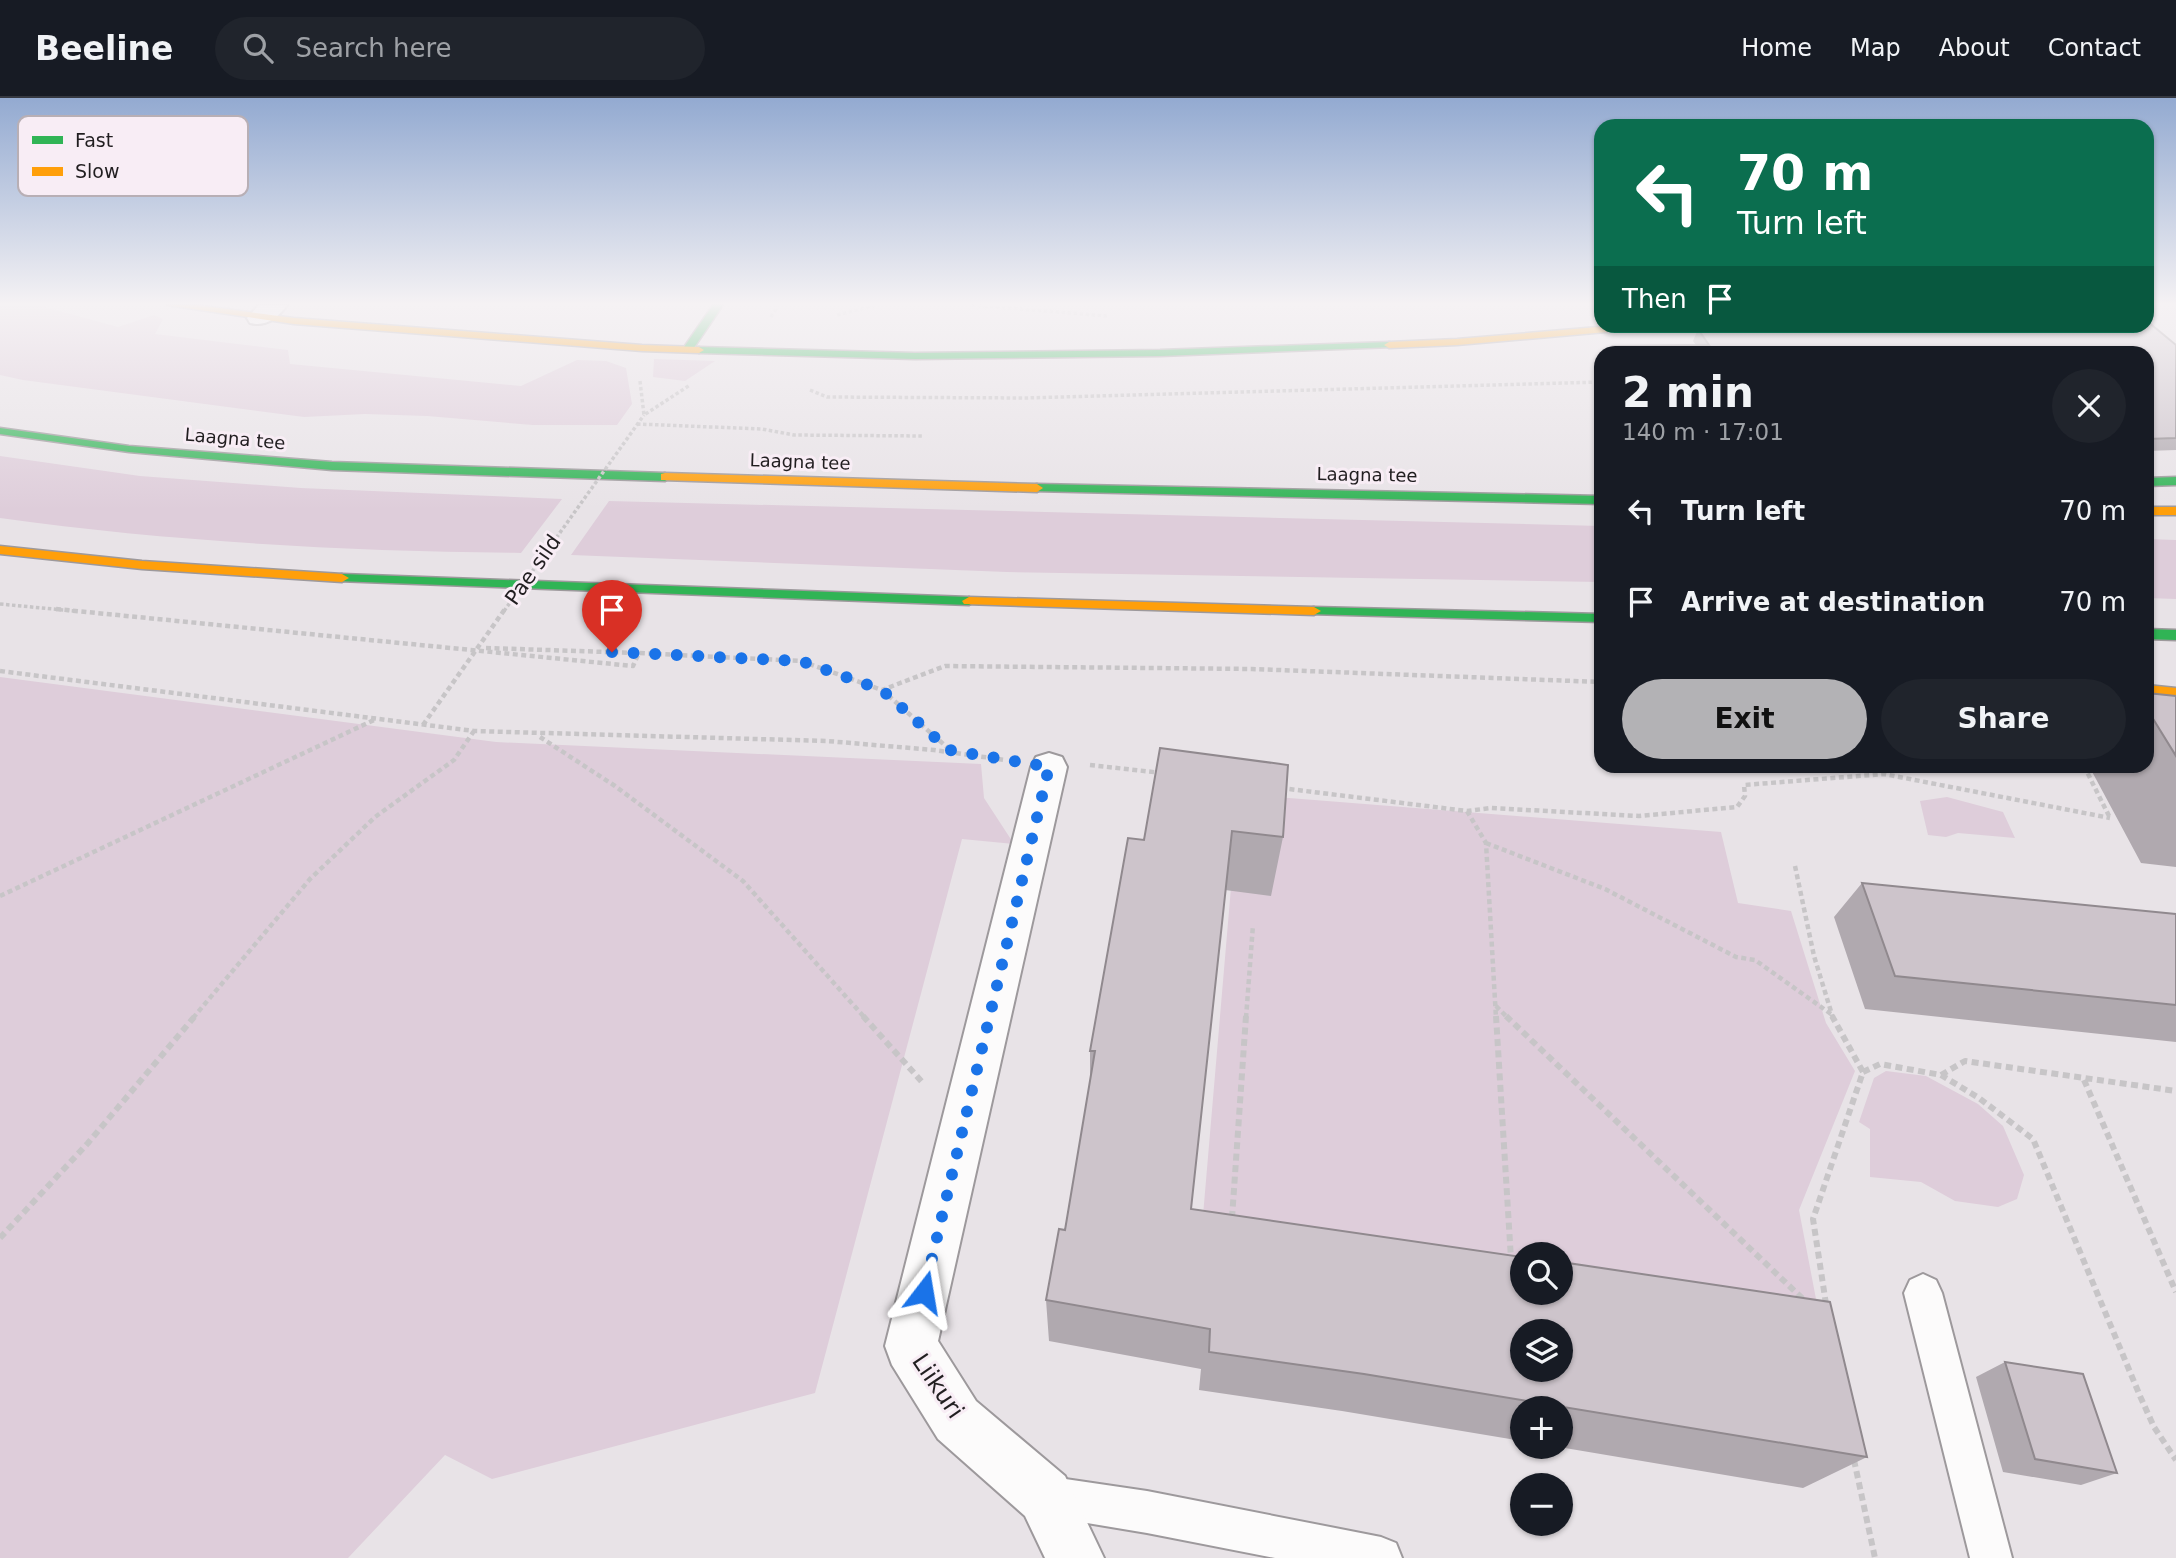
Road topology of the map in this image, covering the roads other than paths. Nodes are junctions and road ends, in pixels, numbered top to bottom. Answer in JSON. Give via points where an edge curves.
{"nodes":[{"id":1,"x":0,"y":431,"type":"edge"},
{"id":2,"x":2176,"y":481,"type":"edge"},
{"id":3,"x":2154,"y":482,"type":"edge"},
{"id":4,"x":1594,"y":500,"type":"edge"},
{"id":5,"x":2154,"y":511,"type":"edge"},
{"id":6,"x":2176,"y":511,"type":"edge"},
{"id":7,"x":0,"y":550,"type":"edge"},
{"id":8,"x":1594,"y":618,"type":"edge"},
{"id":9,"x":2154,"y":634,"type":"edge"},
{"id":10,"x":2176,"y":635,"type":"edge"},
{"id":11,"x":2154,"y":691,"type":"edge"},
{"id":12,"x":2176,"y":693,"type":"edge"},
{"id":13,"x":1049,"y":767,"type":"road end"},
{"id":14,"x":1923,"y":1293,"type":"dead end"},
{"id":15,"x":1045,"y":1496,"type":"junction"},
{"id":16,"x":1075,"y":1558,"type":"edge"},
{"id":17,"x":1381,"y":1558,"type":"edge"},
{"id":18,"x":1991,"y":1558,"type":"edge"}],
"edges":[{"from":1,"to":4,"type":"main road","name":"Laagna tee","via":[[129,449],[332,466]]},
{"from":2,"to":3,"type":"main road"},
{"from":5,"to":6,"type":"main road"},
{"from":7,"to":8,"type":"main road","via":[[232,572],[830,598]]},
{"from":9,"to":10,"type":"main road"},
{"from":11,"to":12,"type":"main road"},
{"from":13,"to":15,"type":"street","name":"Liikuri","via":[[911,1346],[957,1420]]},
{"from":14,"to":18,"type":"lane"},
{"from":15,"to":16,"type":"street","name":"Liikuri"},
{"from":15,"to":17,"type":"lane"}]}
